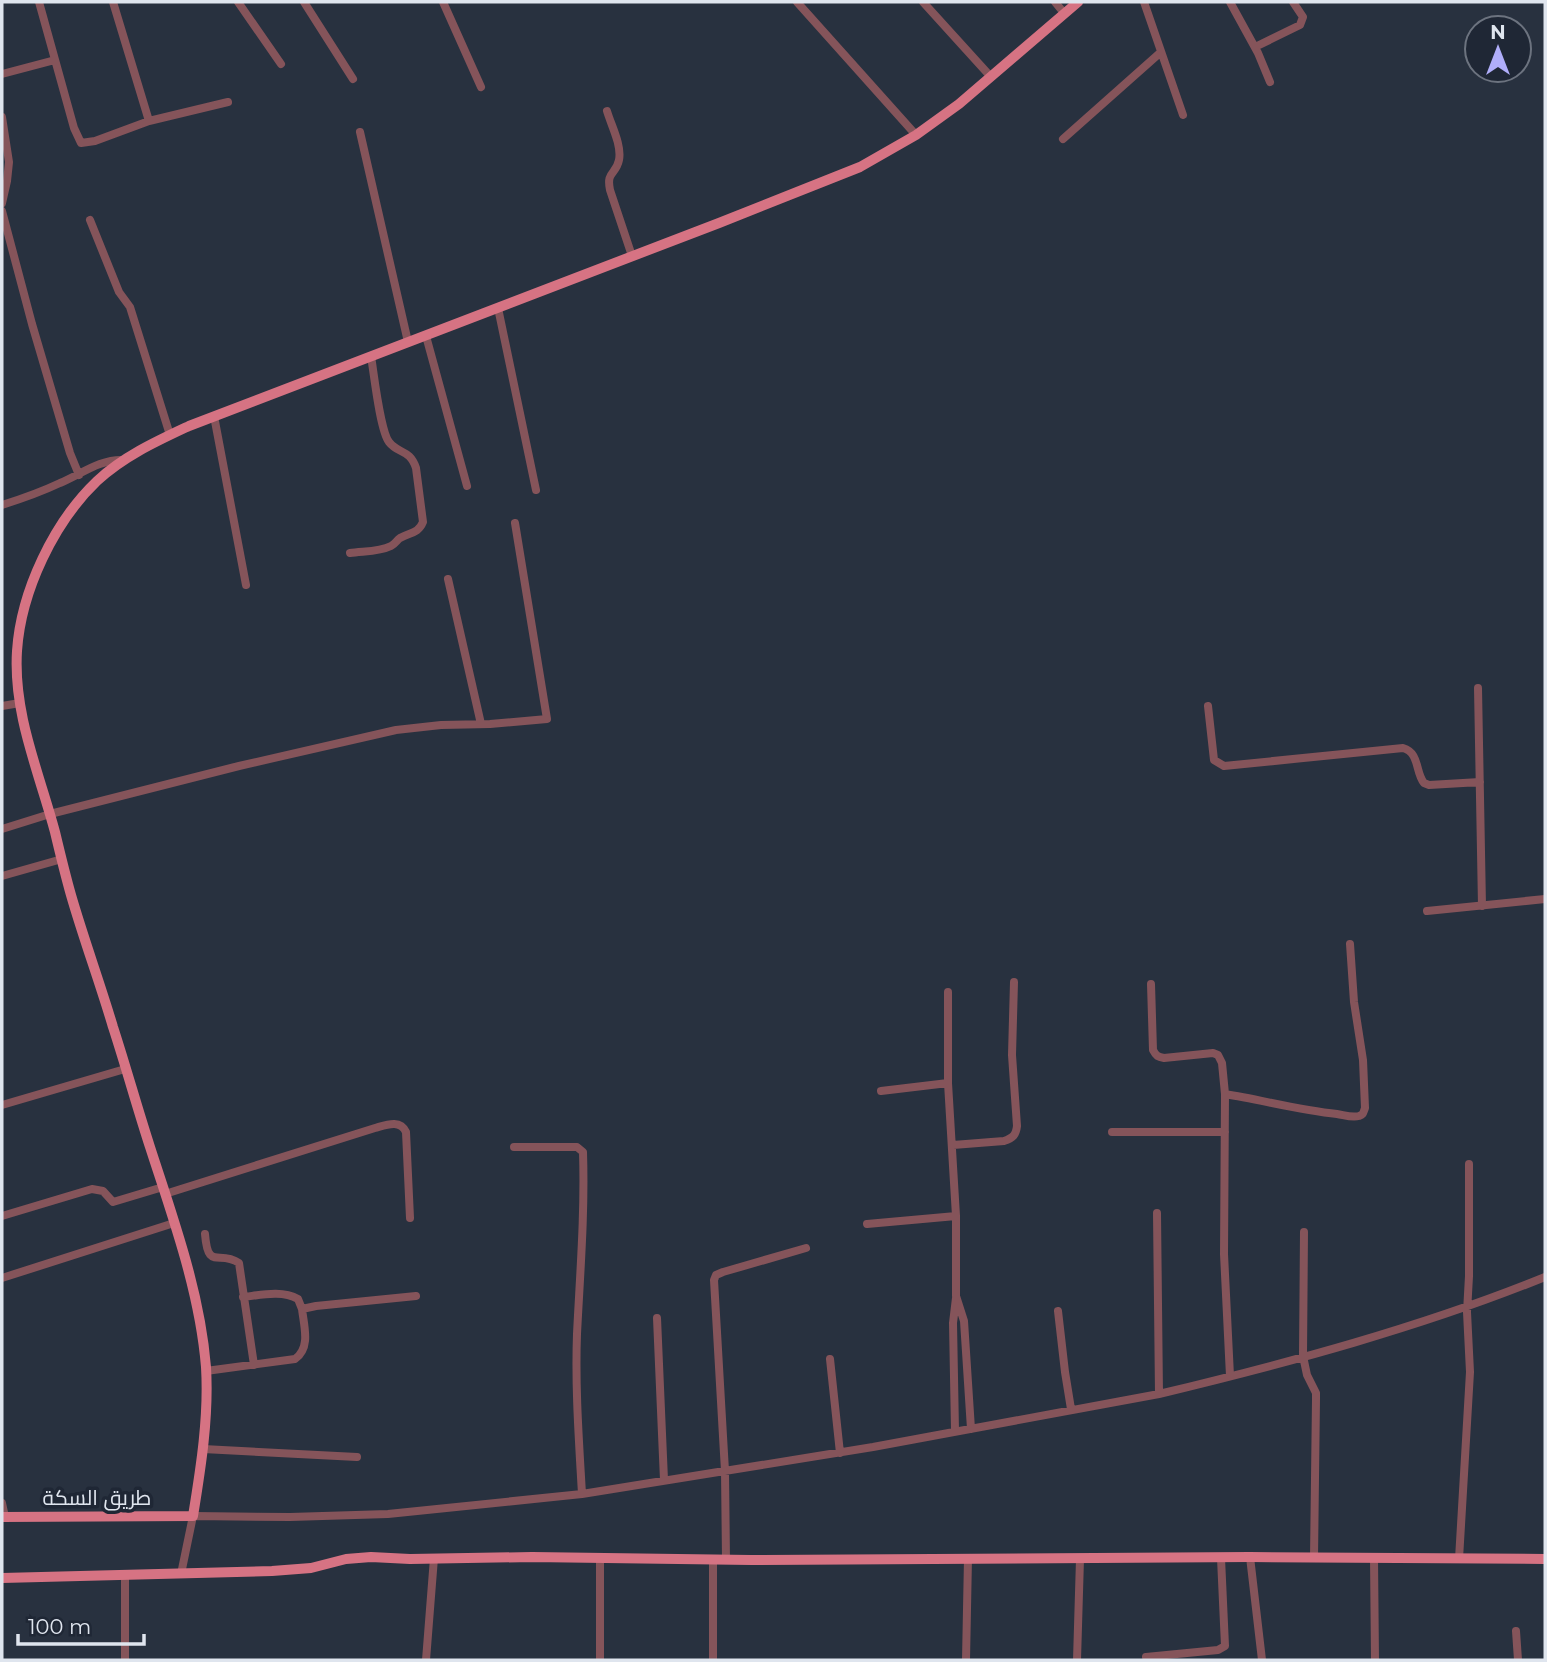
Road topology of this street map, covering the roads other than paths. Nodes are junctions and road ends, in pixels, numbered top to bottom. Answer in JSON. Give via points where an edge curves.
{"nodes":[{"id":1,"x":39,"y":2,"type":"edge"},
{"id":2,"x":113,"y":2,"type":"edge"},
{"id":3,"x":238,"y":2,"type":"edge"},
{"id":4,"x":304,"y":2,"type":"edge"},
{"id":5,"x":443,"y":2,"type":"edge"},
{"id":6,"x":797,"y":2,"type":"edge"},
{"id":7,"x":923,"y":2,"type":"edge"},
{"id":8,"x":1055,"y":2,"type":"edge"},
{"id":9,"x":1078,"y":2,"type":"edge"},
{"id":10,"x":1144,"y":2,"type":"edge"},
{"id":11,"x":1230,"y":2,"type":"edge"},
{"id":12,"x":1293,"y":2,"type":"edge"},
{"id":13,"x":1065,"y":13,"type":"junction"},
{"id":14,"x":1255,"y":47,"type":"junction"},
{"id":15,"x":1161,"y":52,"type":"junction"},
{"id":16,"x":55,"y":61,"type":"junction"},
{"id":17,"x":281,"y":64,"type":"dead end"},
{"id":18,"x":2,"y":74,"type":"edge"},
{"id":19,"x":991,"y":77,"type":"junction"},
{"id":20,"x":353,"y":79,"type":"dead end"},
{"id":21,"x":1270,"y":82,"type":"dead end"},
{"id":22,"x":481,"y":87,"type":"dead end"},
{"id":23,"x":228,"y":102,"type":"dead end"},
{"id":24,"x":607,"y":111,"type":"dead end"},
{"id":25,"x":1183,"y":115,"type":"dead end"},
{"id":26,"x":2,"y":117,"type":"edge"},
{"id":27,"x":149,"y":121,"type":"junction"},
{"id":28,"x":360,"y":132,"type":"dead end"},
{"id":29,"x":916,"y":135,"type":"junction"},
{"id":30,"x":1063,"y":139,"type":"dead end"},
{"id":31,"x":2,"y":203,"type":"edge"},
{"id":32,"x":2,"y":211,"type":"edge"},
{"id":33,"x":90,"y":220,"type":"dead end"},
{"id":34,"x":632,"y":256,"type":"junction"},
{"id":35,"x":498,"y":308,"type":"junction"},
{"id":36,"x":426,"y":336,"type":"junction"},
{"id":37,"x":408,"y":342,"type":"junction"},
{"id":38,"x":371,"y":356,"type":"junction"},
{"id":39,"x":214,"y":416,"type":"junction"},
{"id":40,"x":170,"y":435,"type":"junction"},
{"id":41,"x":124,"y":460,"type":"junction"},
{"id":42,"x":79,"y":475,"type":"junction"},
{"id":43,"x":467,"y":486,"type":"dead end"},
{"id":44,"x":536,"y":490,"type":"dead end"},
{"id":45,"x":2,"y":505,"type":"edge"},
{"id":46,"x":515,"y":523,"type":"dead end"},
{"id":47,"x":350,"y":553,"type":"dead end"},
{"id":48,"x":448,"y":579,"type":"dead end"},
{"id":49,"x":246,"y":585,"type":"dead end"},
{"id":50,"x":1478,"y":688,"type":"dead end"},
{"id":51,"x":20,"y":703,"type":"junction"},
{"id":52,"x":2,"y":705,"type":"edge"},
{"id":53,"x":1208,"y":706,"type":"dead end"},
{"id":54,"x":481,"y":724,"type":"junction"},
{"id":55,"x":1480,"y":782,"type":"junction"},
{"id":56,"x":50,"y":814,"type":"junction"},
{"id":57,"x":2,"y":829,"type":"edge"},
{"id":58,"x":62,"y":859,"type":"junction"},
{"id":59,"x":2,"y":876,"type":"edge"},
{"id":60,"x":1545,"y":899,"type":"edge"},
{"id":61,"x":1482,"y":905,"type":"junction"},
{"id":62,"x":1427,"y":911,"type":"dead end"},
{"id":63,"x":1350,"y":944,"type":"dead end"},
{"id":64,"x":1014,"y":982,"type":"dead end"},
{"id":65,"x":1151,"y":984,"type":"dead end"},
{"id":66,"x":948,"y":992,"type":"dead end"},
{"id":67,"x":125,"y":1069,"type":"junction"},
{"id":68,"x":948,"y":1083,"type":"junction"},
{"id":69,"x":881,"y":1091,"type":"dead end"},
{"id":70,"x":1225,"y":1094,"type":"junction"},
{"id":71,"x":2,"y":1105,"type":"edge"},
{"id":72,"x":1112,"y":1132,"type":"dead end"},
{"id":73,"x":1225,"y":1132,"type":"junction"},
{"id":74,"x":953,"y":1145,"type":"junction"},
{"id":75,"x":514,"y":1147,"type":"dead end"},
{"id":76,"x":1469,"y":1164,"type":"dead end"},
{"id":77,"x":164,"y":1191,"type":"junction"},
{"id":78,"x":1157,"y":1213,"type":"dead end"},
{"id":79,"x":2,"y":1216,"type":"edge"},
{"id":80,"x":956,"y":1216,"type":"junction"},
{"id":81,"x":410,"y":1218,"type":"dead end"},
{"id":82,"x":174,"y":1223,"type":"junction"},
{"id":83,"x":867,"y":1224,"type":"dead end"},
{"id":84,"x":1304,"y":1232,"type":"dead end"},
{"id":85,"x":205,"y":1234,"type":"dead end"},
{"id":86,"x":806,"y":1248,"type":"dead end"},
{"id":87,"x":1545,"y":1277,"type":"edge"},
{"id":88,"x":2,"y":1278,"type":"edge"},
{"id":89,"x":416,"y":1296,"type":"dead end"},
{"id":90,"x":956,"y":1296,"type":"junction"},
{"id":91,"x":243,"y":1297,"type":"junction"},
{"id":92,"x":1467,"y":1306,"type":"junction"},
{"id":93,"x":302,"y":1309,"type":"junction"},
{"id":94,"x":1058,"y":1311,"type":"dead end"},
{"id":95,"x":657,"y":1318,"type":"dead end"},
{"id":96,"x":1303,"y":1356,"type":"junction"},
{"id":97,"x":830,"y":1359,"type":"dead end"},
{"id":98,"x":254,"y":1365,"type":"junction"},
{"id":99,"x":206,"y":1371,"type":"junction"},
{"id":100,"x":1230,"y":1376,"type":"junction"},
{"id":101,"x":1159,"y":1394,"type":"junction"},
{"id":102,"x":1071,"y":1409,"type":"junction"},
{"id":103,"x":971,"y":1429,"type":"junction"},
{"id":104,"x":955,"y":1431,"type":"junction"},
{"id":105,"x":203,"y":1449,"type":"junction"},
{"id":106,"x":840,"y":1453,"type":"junction"},
{"id":107,"x":357,"y":1457,"type":"dead end"},
{"id":108,"x":725,"y":1471,"type":"junction"},
{"id":109,"x":664,"y":1480,"type":"junction"},
{"id":110,"x":582,"y":1494,"type":"junction"},
{"id":111,"x":2,"y":1503,"type":"edge"},
{"id":112,"x":193,"y":1516,"type":"junction"},
{"id":113,"x":3,"y":1517,"type":"edge"},
{"id":114,"x":434,"y":1558,"type":"junction"},
{"id":115,"x":968,"y":1558,"type":"junction"},
{"id":116,"x":1221,"y":1558,"type":"junction"},
{"id":117,"x":1250,"y":1558,"type":"junction"},
{"id":118,"x":1314,"y":1558,"type":"junction"},
{"id":119,"x":1374,"y":1558,"type":"junction"},
{"id":120,"x":600,"y":1559,"type":"junction"},
{"id":121,"x":1080,"y":1559,"type":"junction"},
{"id":122,"x":1459,"y":1559,"type":"junction"},
{"id":123,"x":1545,"y":1559,"type":"edge"},
{"id":124,"x":713,"y":1560,"type":"junction"},
{"id":125,"x":726,"y":1560,"type":"junction"},
{"id":126,"x":181,"y":1574,"type":"junction"},
{"id":127,"x":125,"y":1576,"type":"junction"},
{"id":128,"x":2,"y":1578,"type":"edge"},
{"id":129,"x":1516,"y":1631,"type":"dead end"},
{"id":130,"x":1146,"y":1657,"type":"dead end"},
{"id":131,"x":125,"y":1660,"type":"edge"},
{"id":132,"x":426,"y":1660,"type":"edge"},
{"id":133,"x":600,"y":1660,"type":"edge"},
{"id":134,"x":713,"y":1660,"type":"edge"},
{"id":135,"x":966,"y":1660,"type":"edge"},
{"id":136,"x":1077,"y":1660,"type":"edge"},
{"id":137,"x":1262,"y":1660,"type":"edge"},
{"id":138,"x":1375,"y":1660,"type":"edge"},
{"id":139,"x":1518,"y":1660,"type":"edge"}],
"edges":[{"from":1,"to":16,"type":"street"},
{"from":2,"to":27,"type":"street"},
{"from":3,"to":17,"type":"street"},
{"from":4,"to":20,"type":"street"},
{"from":5,"to":22,"type":"street"},
{"from":6,"to":29,"type":"street"},
{"from":7,"to":19,"type":"street"},
{"from":8,"to":13,"type":"street"},
{"from":9,"to":13,"type":"main road"},
{"from":10,"to":15,"type":"street"},
{"from":11,"to":14,"type":"street"},
{"from":12,"to":14,"type":"street","via":[[1302,13],[1300,25]]},
{"from":13,"to":19,"type":"main road"},
{"from":14,"to":21,"type":"street"},
{"from":15,"to":25,"type":"street"},
{"from":15,"to":30,"type":"street"},
{"from":16,"to":18,"type":"street"},
{"from":16,"to":27,"type":"street","via":[[81,143]]},
{"from":19,"to":29,"type":"main road"},
{"from":23,"to":27,"type":"street"},
{"from":24,"to":34,"type":"street","via":[[620,157],[608,180]]},
{"from":26,"to":31,"type":"street","via":[[9,162]]},
{"from":28,"to":37,"type":"street"},
{"from":29,"to":34,"type":"main road","via":[[844,174]]},
{"from":32,"to":42,"type":"street"},
{"from":33,"to":40,"type":"street","via":[[119,292],[130,307]]},
{"from":34,"to":35,"type":"main road"},
{"from":35,"to":36,"type":"main road"},
{"from":35,"to":44,"type":"street"},
{"from":36,"to":37,"type":"main road"},
{"from":36,"to":43,"type":"street"},
{"from":37,"to":38,"type":"main road"},
{"from":38,"to":39,"type":"main road"},
{"from":38,"to":47,"type":"street","via":[[383,429],[390,444],[414,461],[423,522],[418,531],[394,544]]},
{"from":39,"to":40,"type":"main road"},
{"from":39,"to":49,"type":"street"},
{"from":40,"to":41,"type":"main road"},
{"from":41,"to":42,"type":"street","via":[[110,460]]},
{"from":41,"to":51,"type":"main road","via":[[97,481],[61,524],[36,575],[17,652]]},
{"from":42,"to":45,"type":"street"},
{"from":46,"to":54,"type":"street","via":[[547,719]]},
{"from":48,"to":54,"type":"street"},
{"from":50,"to":55,"type":"street"},
{"from":51,"to":52,"type":"street"},
{"from":51,"to":56,"type":"main road"},
{"from":53,"to":55,"type":"street","via":[[1214,760],[1224,766],[1403,748],[1413,754],[1424,783]]},
{"from":54,"to":56,"type":"street","via":[[396,730]]},
{"from":55,"to":61,"type":"street"},
{"from":56,"to":57,"type":"street"},
{"from":56,"to":58,"type":"main road"},
{"from":58,"to":59,"type":"street"},
{"from":58,"to":67,"type":"main road"},
{"from":60,"to":61,"type":"street"},
{"from":61,"to":62,"type":"street"},
{"from":63,"to":70,"type":"street","via":[[1364,1113],[1332,1114]]},
{"from":64,"to":74,"type":"street","via":[[1016,1132],[1004,1141]]},
{"from":65,"to":70,"type":"street","via":[[1155,1054],[1164,1058],[1218,1055]]},
{"from":66,"to":68,"type":"street"},
{"from":67,"to":71,"type":"street"},
{"from":67,"to":77,"type":"main road"},
{"from":68,"to":69,"type":"street"},
{"from":68,"to":74,"type":"street"},
{"from":70,"to":73,"type":"street"},
{"from":72,"to":73,"type":"street"},
{"from":73,"to":100,"type":"street"},
{"from":74,"to":80,"type":"street"},
{"from":75,"to":110,"type":"street","via":[[577,1147],[583,1152],[578,1335]]},
{"from":76,"to":92,"type":"street"},
{"from":77,"to":79,"type":"street","via":[[113,1202],[103,1191],[92,1189]]},
{"from":77,"to":81,"type":"street","via":[[399,1124],[406,1132]]},
{"from":77,"to":82,"type":"main road"},
{"from":78,"to":101,"type":"street"},
{"from":80,"to":83,"type":"street"},
{"from":80,"to":90,"type":"street"},
{"from":82,"to":88,"type":"street"},
{"from":82,"to":99,"type":"main road","via":[[200,1319]]},
{"from":84,"to":96,"type":"street"},
{"from":85,"to":91,"type":"street","via":[[209,1254],[239,1263]]},
{"from":86,"to":108,"type":"street","via":[[723,1272],[714,1280]]},
{"from":87,"to":92,"type":"street"},
{"from":89,"to":93,"type":"street"},
{"from":90,"to":103,"type":"street","via":[[964,1321]]},
{"from":90,"to":104,"type":"street"},
{"from":91,"to":93,"type":"street","via":[[286,1295],[298,1299]]},
{"from":91,"to":98,"type":"street"},
{"from":92,"to":96,"type":"street"},
{"from":92,"to":122,"type":"street","via":[[1470,1372]]},
{"from":93,"to":98,"type":"street","via":[[305,1347],[301,1355],[287,1362]]},
{"from":94,"to":102,"type":"street"},
{"from":95,"to":109,"type":"street"},
{"from":96,"to":100,"type":"street"},
{"from":96,"to":118,"type":"street","via":[[1316,1393]]},
{"from":97,"to":106,"type":"street"},
{"from":98,"to":99,"type":"street"},
{"from":99,"to":105,"type":"main road"},
{"from":100,"to":101,"type":"street"},
{"from":101,"to":102,"type":"street"},
{"from":102,"to":103,"type":"street"},
{"from":103,"to":104,"type":"street"},
{"from":104,"to":106,"type":"street"},
{"from":105,"to":107,"type":"street"},
{"from":105,"to":112,"type":"main road"},
{"from":106,"to":108,"type":"street"},
{"from":108,"to":109,"type":"street"},
{"from":108,"to":125,"type":"street"},
{"from":109,"to":110,"type":"street"},
{"from":110,"to":112,"type":"street","via":[[388,1514]]},
{"from":111,"to":113,"type":"street"},
{"from":112,"to":113,"type":"main road","name":"طريق السكة"},
{"from":112,"to":126,"type":"street"},
{"from":114,"to":120,"type":"main road"},
{"from":114,"to":126,"type":"main road","via":[[356,1558],[311,1568]]},
{"from":114,"to":132,"type":"street"},
{"from":115,"to":121,"type":"main road"},
{"from":115,"to":125,"type":"main road"},
{"from":115,"to":135,"type":"street"},
{"from":116,"to":117,"type":"main road"},
{"from":116,"to":121,"type":"main road"},
{"from":116,"to":130,"type":"street","via":[[1225,1646]]},
{"from":117,"to":118,"type":"main road"},
{"from":117,"to":137,"type":"street"},
{"from":118,"to":119,"type":"main road"},
{"from":119,"to":122,"type":"main road"},
{"from":119,"to":138,"type":"street"},
{"from":120,"to":124,"type":"main road"},
{"from":120,"to":133,"type":"street"},
{"from":121,"to":136,"type":"street"},
{"from":122,"to":123,"type":"main road"},
{"from":124,"to":125,"type":"main road"},
{"from":124,"to":134,"type":"street"},
{"from":126,"to":127,"type":"main road"},
{"from":127,"to":128,"type":"main road"},
{"from":127,"to":131,"type":"street"},
{"from":129,"to":139,"type":"street"}]}
